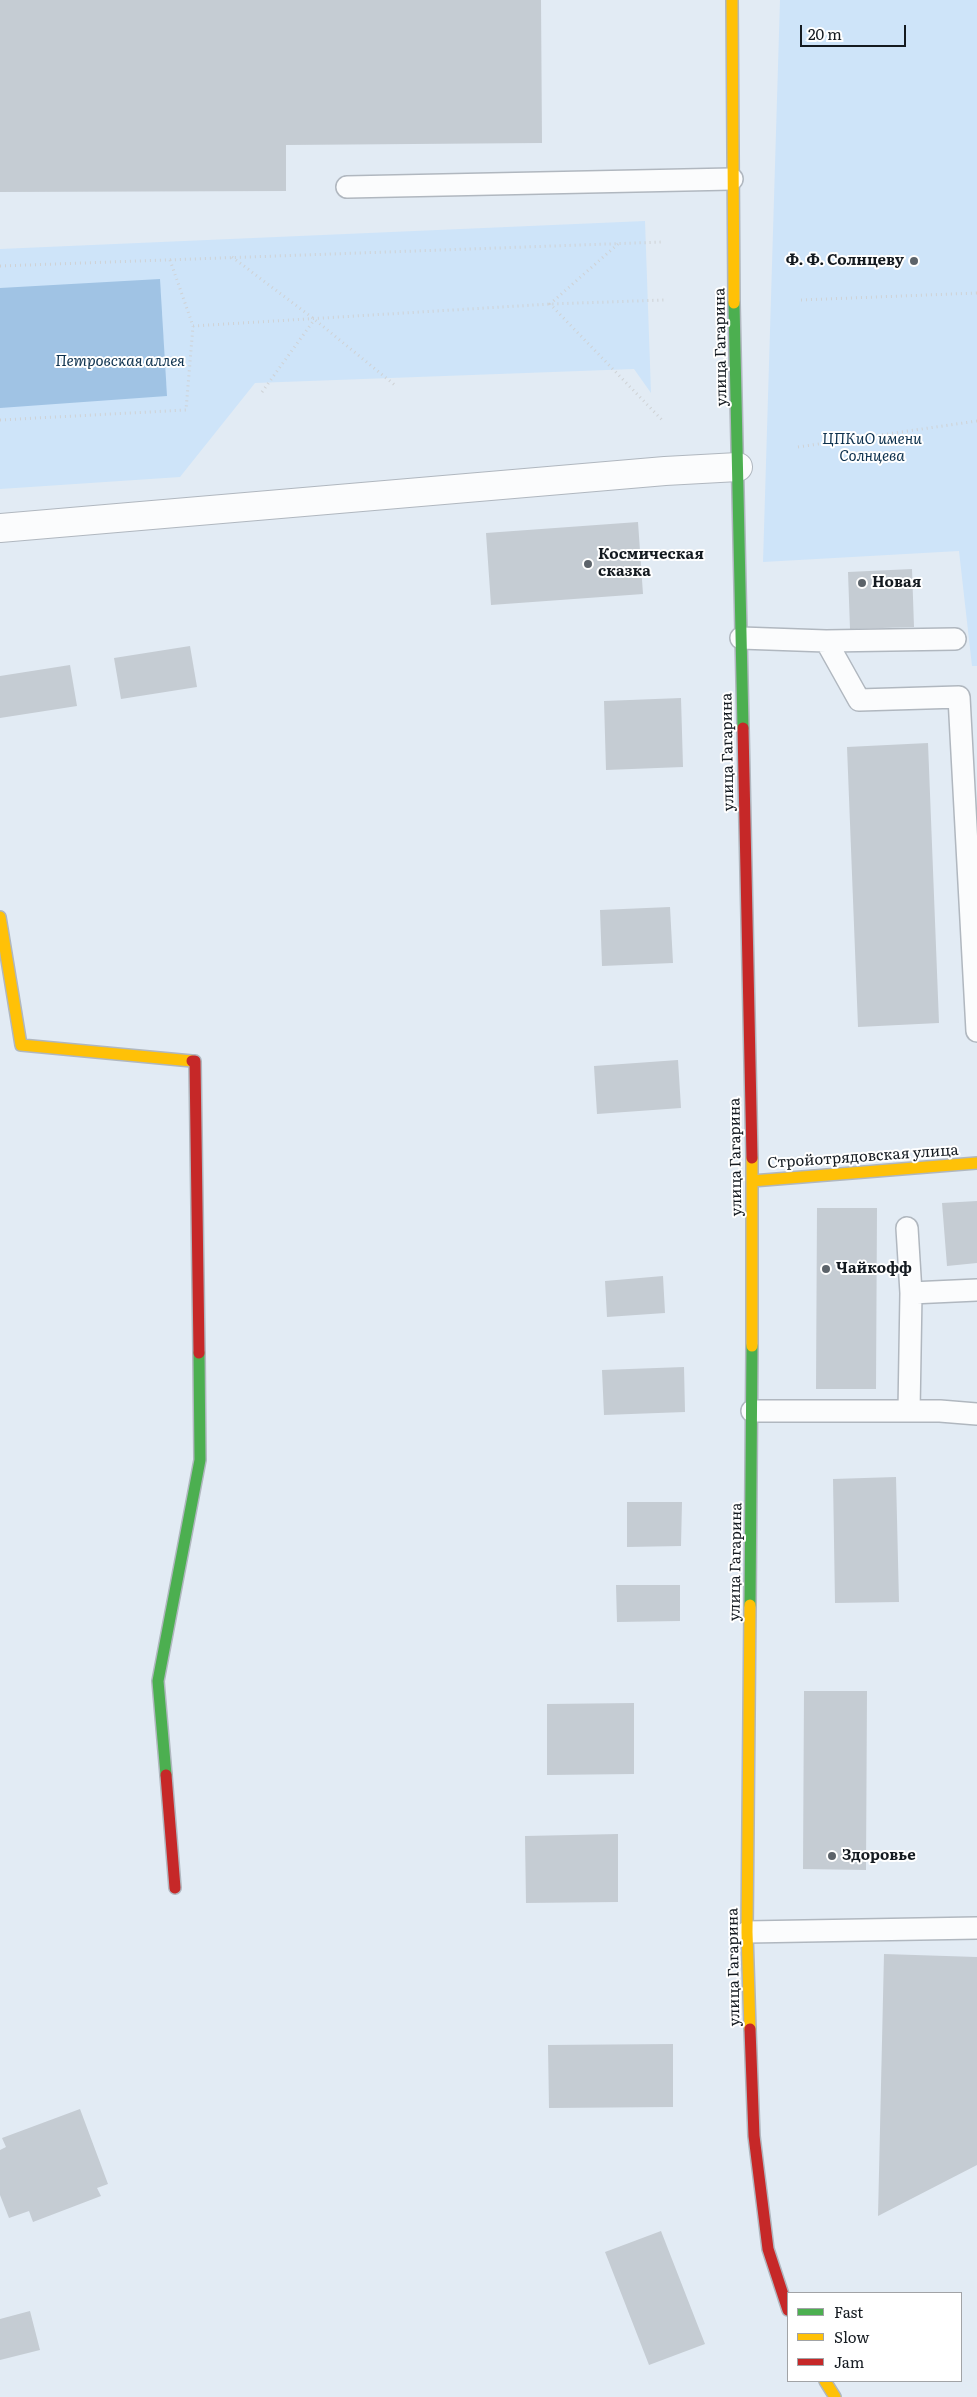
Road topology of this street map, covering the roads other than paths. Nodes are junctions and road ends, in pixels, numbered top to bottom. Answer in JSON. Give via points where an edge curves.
{"nodes":[{"id":1,"x":732,"y":0,"type":"edge"},
{"id":2,"x":732,"y":180,"type":"junction"},
{"id":3,"x":347,"y":187,"type":"dead end"},
{"id":4,"x":738,"y":467,"type":"junction"},
{"id":5,"x":0,"y":528,"type":"edge"},
{"id":6,"x":741,"y":638,"type":"junction"},
{"id":7,"x":954,"y":639,"type":"dead end"},
{"id":8,"x":826,"y":641,"type":"junction"},
{"id":9,"x":0,"y":918,"type":"edge"},
{"id":10,"x":977,"y":1031,"type":"edge"},
{"id":11,"x":977,"y":1164,"type":"edge"},
{"id":12,"x":752,"y":1181,"type":"junction"},
{"id":13,"x":907,"y":1228,"type":"dead end"},
{"id":14,"x":977,"y":1290,"type":"edge"},
{"id":15,"x":911,"y":1293,"type":"junction"},
{"id":16,"x":752,"y":1411,"type":"junction"},
{"id":17,"x":909,"y":1411,"type":"junction"},
{"id":18,"x":977,"y":1414,"type":"edge"},
{"id":19,"x":174,"y":1888,"type":"dead end"},
{"id":20,"x":977,"y":1928,"type":"edge"},
{"id":21,"x":747,"y":1932,"type":"junction"},
{"id":22,"x":787,"y":2307,"type":"edge"},
{"id":23,"x":826,"y":2382,"type":"edge"},
{"id":24,"x":835,"y":2397,"type":"edge"}],
"edges":[{"from":1,"to":2,"type":"main road","name":"улица Гагарина"},
{"from":2,"to":3,"type":"lane"},
{"from":2,"to":4,"type":"main road","name":"улица Гагарина"},
{"from":4,"to":5,"type":"street","via":[[665,470]]},
{"from":4,"to":6,"type":"main road","name":"улица Гагарина"},
{"from":6,"to":8,"type":"lane"},
{"from":6,"to":12,"type":"main road","name":"улица Гагарина"},
{"from":7,"to":8,"type":"lane"},
{"from":8,"to":10,"type":"lane","via":[[859,700],[959,697]]},
{"from":9,"to":19,"type":"main road","via":[[21,1045],[195,1061],[200,1460],[158,1681]]},
{"from":11,"to":12,"type":"main road","name":"Стройотрядовская улица"},
{"from":12,"to":16,"type":"main road","name":"улица Гагарина"},
{"from":13,"to":15,"type":"lane"},
{"from":14,"to":15,"type":"lane"},
{"from":15,"to":17,"type":"lane"},
{"from":16,"to":17,"type":"lane"},
{"from":16,"to":21,"type":"main road","name":"улица Гагарина"},
{"from":17,"to":18,"type":"lane"},
{"from":20,"to":21,"type":"lane"},
{"from":21,"to":22,"type":"main road","name":"улица Гагарина","via":[[756,2145],[768,2249]]},
{"from":23,"to":24,"type":"main road"}]}
